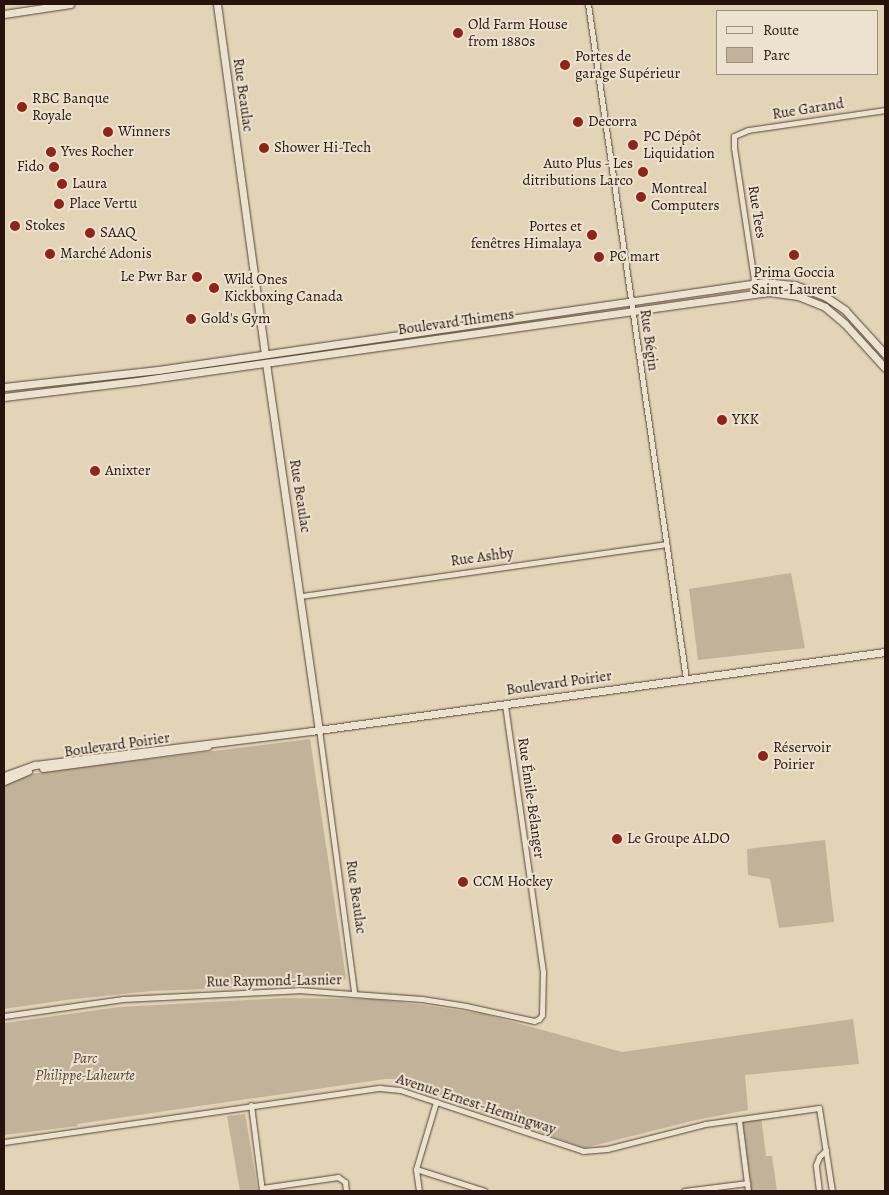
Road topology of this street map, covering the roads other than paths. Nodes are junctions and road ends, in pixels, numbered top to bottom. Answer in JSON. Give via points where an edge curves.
{"nodes":[{"id":1,"x":70,"y":4,"type":"edge"},
{"id":2,"x":216,"y":4,"type":"edge"},
{"id":3,"x":588,"y":4,"type":"edge"},
{"id":4,"x":4,"y":14,"type":"edge"},
{"id":5,"x":885,"y":110,"type":"edge"},
{"id":6,"x":735,"y":135,"type":"joint"},
{"id":7,"x":755,"y":283,"type":"junction"},
{"id":8,"x":756,"y":293,"type":"junction"},
{"id":9,"x":631,"y":301,"type":"junction"},
{"id":10,"x":563,"y":311,"type":"junction"},
{"id":11,"x":632,"y":311,"type":"junction"},
{"id":12,"x":496,"y":321,"type":"junction"},
{"id":13,"x":564,"y":321,"type":"junction"},
{"id":14,"x":498,"y":330,"type":"junction"},
{"id":15,"x":265,"y":354,"type":"junction"},
{"id":16,"x":885,"y":354,"type":"edge"},
{"id":17,"x":266,"y":363,"type":"junction"},
{"id":18,"x":885,"y":368,"type":"edge"},
{"id":19,"x":4,"y":387,"type":"edge"},
{"id":20,"x":4,"y":397,"type":"edge"},
{"id":21,"x":666,"y":544,"type":"junction"},
{"id":22,"x":302,"y":596,"type":"junction"},
{"id":23,"x":885,"y":652,"type":"edge"},
{"id":24,"x":686,"y":680,"type":"junction"},
{"id":25,"x":505,"y":704,"type":"junction"},
{"id":26,"x":319,"y":730,"type":"junction"},
{"id":27,"x":236,"y":741,"type":"junction"},
{"id":28,"x":4,"y":776,"type":"edge"},
{"id":29,"x":4,"y":781,"type":"edge"},
{"id":30,"x":354,"y":992,"type":"junction"},
{"id":31,"x":542,"y":1015,"type":"joint"},
{"id":32,"x":4,"y":1016,"type":"edge"},
{"id":33,"x":436,"y":1102,"type":"junction"},
{"id":34,"x":251,"y":1105,"type":"junction"},
{"id":35,"x":739,"y":1120,"type":"junction"},
{"id":36,"x":4,"y":1142,"type":"edge"},
{"id":37,"x":826,"y":1150,"type":"junction"},
{"id":38,"x":416,"y":1169,"type":"junction"},
{"id":39,"x":747,"y":1183,"type":"junction"},
{"id":40,"x":262,"y":1190,"type":"edge"},
{"id":41,"x":346,"y":1191,"type":"edge"},
{"id":42,"x":419,"y":1191,"type":"edge"},
{"id":43,"x":485,"y":1191,"type":"edge"},
{"id":44,"x":684,"y":1191,"type":"edge"},
{"id":45,"x":691,"y":1191,"type":"edge"},
{"id":46,"x":748,"y":1191,"type":"edge"},
{"id":47,"x":820,"y":1191,"type":"edge"},
{"id":48,"x":832,"y":1191,"type":"edge"}],
"edges":[{"from":1,"to":4,"type":"street"},
{"from":2,"to":15,"type":"street","name":"Rue Beaulac"},
{"from":3,"to":9,"type":"street","name":"Rue Bégin"},
{"from":5,"to":6,"type":"street","name":"Rue Garand","via":[[748,130]]},
{"from":6,"to":7,"type":"street","name":"Rue Tees","via":[[733,143]]},
{"from":7,"to":8,"type":"street","name":"Rue Tees"},
{"from":7,"to":9,"type":"street","name":"Boulevard Thimens"},
{"from":7,"to":16,"type":"street","name":"Boulevard Thimens","via":[[795,285],[826,297],[849,314]]},
{"from":8,"to":11,"type":"street","name":"Boulevard Thimens"},
{"from":8,"to":18,"type":"street","name":"Boulevard Thimens","via":[[793,294],[824,307],[845,324]]},
{"from":9,"to":10,"type":"street","name":"Boulevard Thimens"},
{"from":9,"to":11,"type":"street","name":"Rue Bégin"},
{"from":10,"to":12,"type":"street","name":"Boulevard Thimens"},
{"from":10,"to":13,"type":"street"},
{"from":11,"to":13,"type":"street","name":"Boulevard Thimens"},
{"from":11,"to":21,"type":"street","name":"Rue Bégin"},
{"from":12,"to":14,"type":"street"},
{"from":12,"to":15,"type":"street","name":"Boulevard Thimens"},
{"from":13,"to":14,"type":"street","name":"Boulevard Thimens"},
{"from":14,"to":17,"type":"street","name":"Boulevard Thimens"},
{"from":15,"to":17,"type":"street","name":"Rue Beaulac"},
{"from":15,"to":19,"type":"street","name":"Boulevard Thimens"},
{"from":17,"to":20,"type":"street","name":"Boulevard Thimens"},
{"from":17,"to":22,"type":"street","name":"Rue Beaulac"},
{"from":21,"to":22,"type":"street","name":"Rue Ashby"},
{"from":21,"to":24,"type":"street","name":"Rue Bégin"},
{"from":22,"to":26,"type":"street","name":"Rue Beaulac"},
{"from":23,"to":24,"type":"street","name":"Boulevard Poirier"},
{"from":24,"to":25,"type":"street","name":"Boulevard Poirier"},
{"from":25,"to":26,"type":"street","name":"Boulevard Poirier"},
{"from":25,"to":31,"type":"street","name":"Rue Émile-Bélanger","via":[[543,972]]},
{"from":26,"to":27,"type":"street","name":"Boulevard Poirier"},
{"from":26,"to":30,"type":"street","name":"Rue Beaulac"},
{"from":27,"to":28,"type":"street","name":"Boulevard Poirier","via":[[198,743],[35,765]]},
{"from":27,"to":29,"type":"street","name":"Boulevard Poirier","via":[[35,769]]},
{"from":30,"to":31,"type":"street","name":"Rue Raymond-Lasnier","via":[[466,1006],[534,1021]]},
{"from":30,"to":32,"type":"street","name":"Rue Raymond-Lasnier","via":[[298,990],[123,999]]},
{"from":33,"to":34,"type":"street","name":"Avenue Ernest-Hemingway","via":[[400,1090],[380,1088]]},
{"from":33,"to":35,"type":"street","name":"Avenue Ernest-Hemingway","via":[[583,1151],[607,1149],[705,1124]]},
{"from":33,"to":38,"type":"street"},
{"from":34,"to":36,"type":"street","name":"Avenue Ernest-Hemingway"},
{"from":34,"to":40,"type":"street"},
{"from":35,"to":37,"type":"street","name":"Avenue Ernest-Hemingway","via":[[819,1108]]},
{"from":35,"to":39,"type":"street"},
{"from":37,"to":47,"type":"street","via":[[816,1166]]},
{"from":37,"to":48,"type":"street"},
{"from":38,"to":42,"type":"street"},
{"from":38,"to":43,"type":"street"},
{"from":39,"to":45,"type":"street"},
{"from":39,"to":46,"type":"street"},
{"from":40,"to":41,"type":"street","via":[[338,1177],[345,1182]]},
{"from":44,"to":45,"type":"street"}]}
